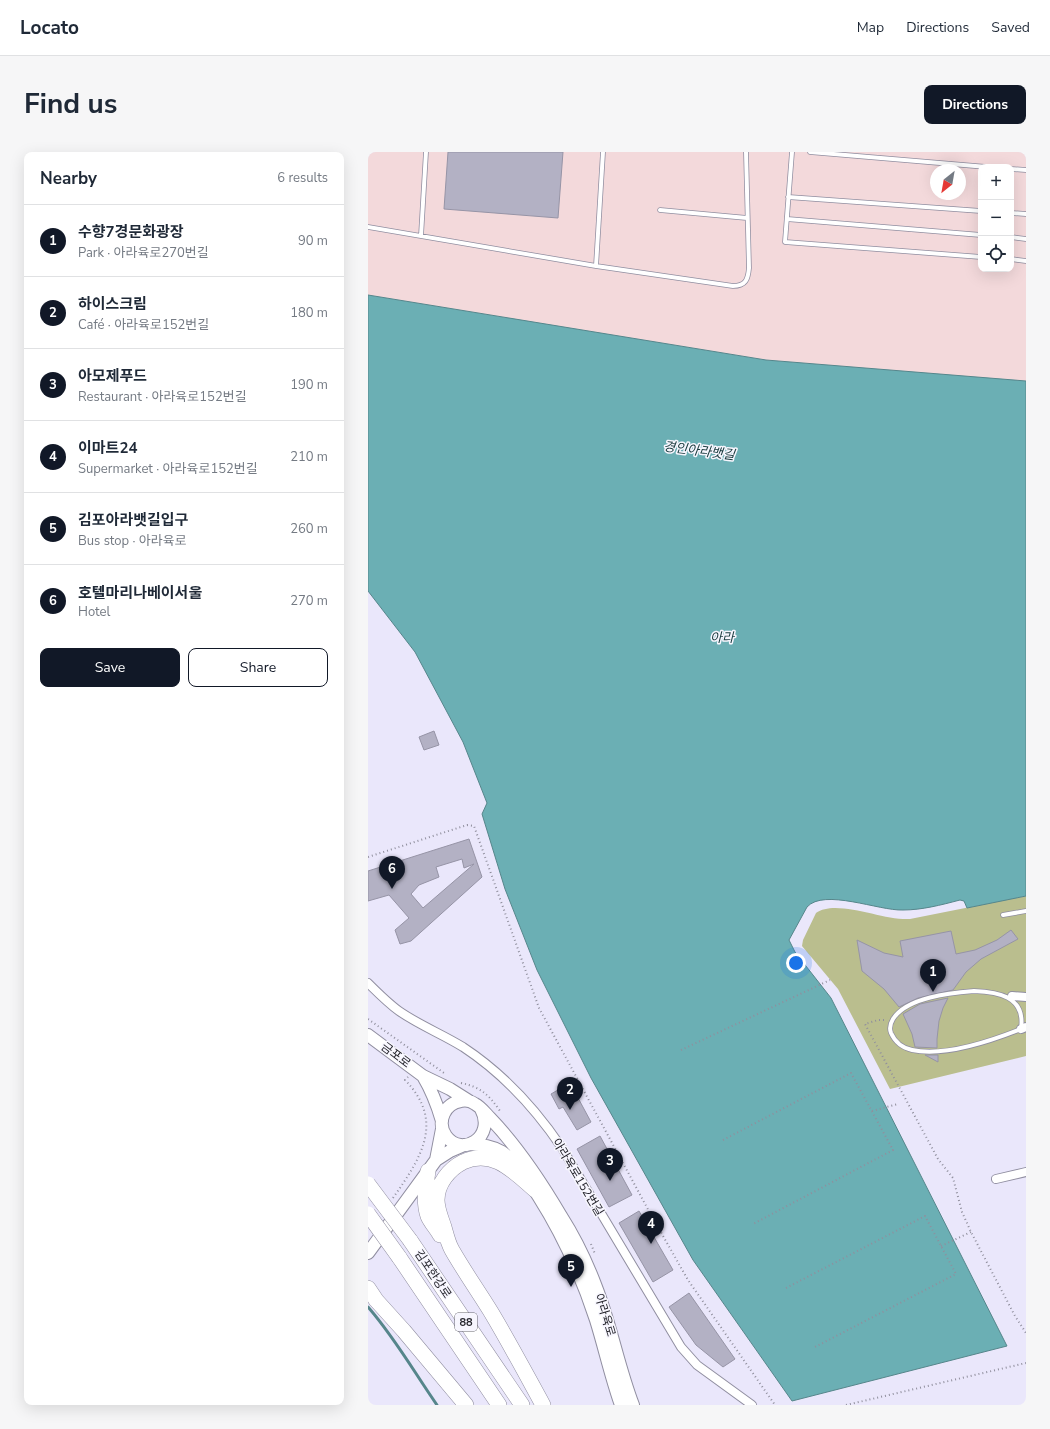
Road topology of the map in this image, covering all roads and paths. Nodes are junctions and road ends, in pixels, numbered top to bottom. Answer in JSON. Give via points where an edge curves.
{"nodes":[{"id":1,"x":426,"y":152,"type":"edge"},
{"id":2,"x":603,"y":152,"type":"edge"},
{"id":3,"x":746,"y":152,"type":"edge"},
{"id":4,"x":792,"y":152,"type":"edge"},
{"id":5,"x":810,"y":152,"type":"edge"},
{"id":6,"x":978,"y":166,"type":"edge"},
{"id":7,"x":1014,"y":169,"type":"edge"},
{"id":8,"x":1026,"y":170,"type":"edge"},
{"id":9,"x":788,"y":197,"type":"junction"},
{"id":10,"x":660,"y":210,"type":"dead end"},
{"id":11,"x":978,"y":211,"type":"edge"},
{"id":12,"x":1014,"y":213,"type":"edge"},
{"id":13,"x":1026,"y":214,"type":"edge"},
{"id":14,"x":747,"y":218,"type":"junction"},
{"id":15,"x":787,"y":219,"type":"junction"},
{"id":16,"x":368,"y":227,"type":"edge"},
{"id":17,"x":978,"y":235,"type":"edge"},
{"id":18,"x":420,"y":236,"type":"junction"},
{"id":19,"x":1014,"y":238,"type":"edge"},
{"id":20,"x":1026,"y":239,"type":"edge"},
{"id":21,"x":978,"y":257,"type":"edge"},
{"id":22,"x":1014,"y":259,"type":"edge"},
{"id":23,"x":1026,"y":261,"type":"edge"},
{"id":24,"x":596,"y":266,"type":"junction"},
{"id":25,"x":368,"y":857,"type":"edge"},
{"id":26,"x":1026,"y":911,"type":"edge"},
{"id":27,"x":1003,"y":915,"type":"dead end"},
{"id":28,"x":830,"y":980,"type":"dead end"},
{"id":29,"x":368,"y":982,"type":"edge"},
{"id":30,"x":1012,"y":996,"type":"junction"},
{"id":31,"x":1026,"y":997,"type":"edge"},
{"id":32,"x":1025,"y":1011,"type":"edge"},
{"id":33,"x":368,"y":1019,"type":"edge"},
{"id":34,"x":891,"y":1022,"type":"junction"},
{"id":35,"x":1024,"y":1028,"type":"edge"},
{"id":36,"x":368,"y":1035,"type":"edge"},
{"id":37,"x":681,"y":1050,"type":"dead end"},
{"id":38,"x":424,"y":1060,"type":"dead end"},
{"id":39,"x":423,"y":1076,"type":"junction"},
{"id":40,"x":405,"y":1080,"type":"dead end"},
{"id":41,"x":469,"y":1101,"type":"junction"},
{"id":42,"x":898,"y":1104,"type":"dead end"},
{"id":43,"x":481,"y":1109,"type":"junction"},
{"id":44,"x":872,"y":1111,"type":"junction"},
{"id":45,"x":442,"y":1125,"type":"junction"},
{"id":46,"x":723,"y":1140,"type":"dead end"},
{"id":47,"x":467,"y":1144,"type":"junction"},
{"id":48,"x":432,"y":1165,"type":"junction"},
{"id":49,"x":1026,"y":1172,"type":"edge"},
{"id":50,"x":996,"y":1179,"type":"dead end"},
{"id":51,"x":368,"y":1184,"type":"edge"},
{"id":52,"x":535,"y":1190,"type":"junction"},
{"id":53,"x":393,"y":1198,"type":"dead end"},
{"id":54,"x":368,"y":1214,"type":"edge"},
{"id":55,"x":753,"y":1224,"type":"dead end"},
{"id":56,"x":971,"y":1232,"type":"junction"},
{"id":57,"x":941,"y":1246,"type":"junction"},
{"id":58,"x":452,"y":1248,"type":"junction"},
{"id":59,"x":368,"y":1253,"type":"edge"},
{"id":60,"x":786,"y":1288,"type":"dead end"},
{"id":61,"x":371,"y":1295,"type":"edge"},
{"id":62,"x":1026,"y":1333,"type":"edge"},
{"id":63,"x":815,"y":1346,"type":"dead end"},
{"id":64,"x":1026,"y":1363,"type":"edge"},
{"id":65,"x":466,"y":1405,"type":"edge"},
{"id":66,"x":499,"y":1405,"type":"edge"},
{"id":67,"x":522,"y":1405,"type":"edge"},
{"id":68,"x":543,"y":1405,"type":"edge"},
{"id":69,"x":621,"y":1405,"type":"edge"},
{"id":70,"x":633,"y":1405,"type":"edge"},
{"id":71,"x":752,"y":1405,"type":"edge"},
{"id":72,"x":775,"y":1405,"type":"edge"},
{"id":73,"x":846,"y":1405,"type":"edge"}],
"edges":[{"from":1,"to":18,"type":"lane"},
{"from":2,"to":24,"type":"lane"},
{"from":3,"to":14,"type":"lane"},
{"from":4,"to":9,"type":"lane"},
{"from":5,"to":6,"type":"lane"},
{"from":7,"to":8,"type":"lane"},
{"from":9,"to":11,"type":"lane"},
{"from":9,"to":15,"type":"lane"},
{"from":10,"to":14,"type":"lane"},
{"from":12,"to":13,"type":"lane"},
{"from":14,"to":24,"type":"lane","via":[[748,275],[744,284],[739,286]]},
{"from":15,"to":17,"type":"lane"},
{"from":15,"to":21,"type":"lane","via":[[785,242]]},
{"from":16,"to":18,"type":"lane"},
{"from":18,"to":24,"type":"lane"},
{"from":19,"to":20,"type":"lane"},
{"from":22,"to":23,"type":"lane"},
{"from":25,"to":72,"type":"path","via":[[467,825],[474,826],[538,1008],[688,1280]]},
{"from":26,"to":27,"type":"lane"},
{"from":28,"to":37,"type":"path"},
{"from":29,"to":71,"type":"street","name":"아라육로152번길","via":[[400,1011],[483,1061],[523,1096],[562,1148],[681,1347],[703,1370]]},
{"from":30,"to":31,"type":"street"},
{"from":30,"to":32,"type":"lane"},
{"from":30,"to":34,"type":"lane","via":[[974,991],[935,996],[903,1009]]},
{"from":32,"to":35,"type":"lane"},
{"from":33,"to":38,"type":"path"},
{"from":34,"to":35,"type":"lane","via":[[890,1029],[898,1042],[908,1049],[922,1051],[968,1047]]},
{"from":34,"to":56,"type":"path","via":[[878,1020],[865,1024],[938,1159],[953,1178],[962,1212]]},
{"from":36,"to":39,"type":"street","name":"금포로"},
{"from":39,"to":41,"type":"street"},
{"from":39,"to":45,"type":"street","via":[[432,1090]]},
{"from":40,"to":53,"type":"path","via":[[421,1102],[426,1140],[416,1162]]},
{"from":41,"to":43,"type":"street"},
{"from":41,"to":45,"type":"street","via":[[461,1101],[448,1107],[443,1114]]},
{"from":42,"to":44,"type":"path"},
{"from":43,"to":47,"type":"street","via":[[485,1116],[484,1130],[481,1136]]},
{"from":43,"to":70,"type":"street","name":"아라육로","via":[[516,1148],[562,1217],[601,1300]]},
{"from":44,"to":46,"type":"path","via":[[851,1073]]},
{"from":44,"to":55,"type":"path","via":[[893,1150]]},
{"from":45,"to":47,"type":"street","via":[[451,1141]]},
{"from":45,"to":48,"type":"street"},
{"from":47,"to":48,"type":"street","via":[[450,1151]]},
{"from":47,"to":52,"type":"street","name":"아라육로","via":[[485,1145],[496,1149],[512,1160]]},
{"from":48,"to":58,"type":"highway","via":[[425,1193],[429,1217]]},
{"from":48,"to":59,"type":"street"},
{"from":49,"to":50,"type":"street"},
{"from":51,"to":67,"type":"highway","name":"김포한강로","number":"88","bridge":true,"via":[[410,1240]]},
{"from":52,"to":58,"type":"highway","via":[[495,1160],[474,1158],[456,1166],[442,1182],[437,1200],[441,1220]]},
{"from":52,"to":69,"type":"street","name":"아라육로","via":[[563,1238],[583,1283]]},
{"from":54,"to":66,"type":"highway","name":"김포한강로","number":"88","bridge":true},
{"from":56,"to":57,"type":"path"},
{"from":56,"to":62,"type":"path"},
{"from":57,"to":60,"type":"path","via":[[925,1216]]},
{"from":57,"to":63,"type":"path","via":[[956,1274]]},
{"from":58,"to":68,"type":"highway"},
{"from":61,"to":65,"type":"highway"},
{"from":64,"to":73,"type":"path"}]}
